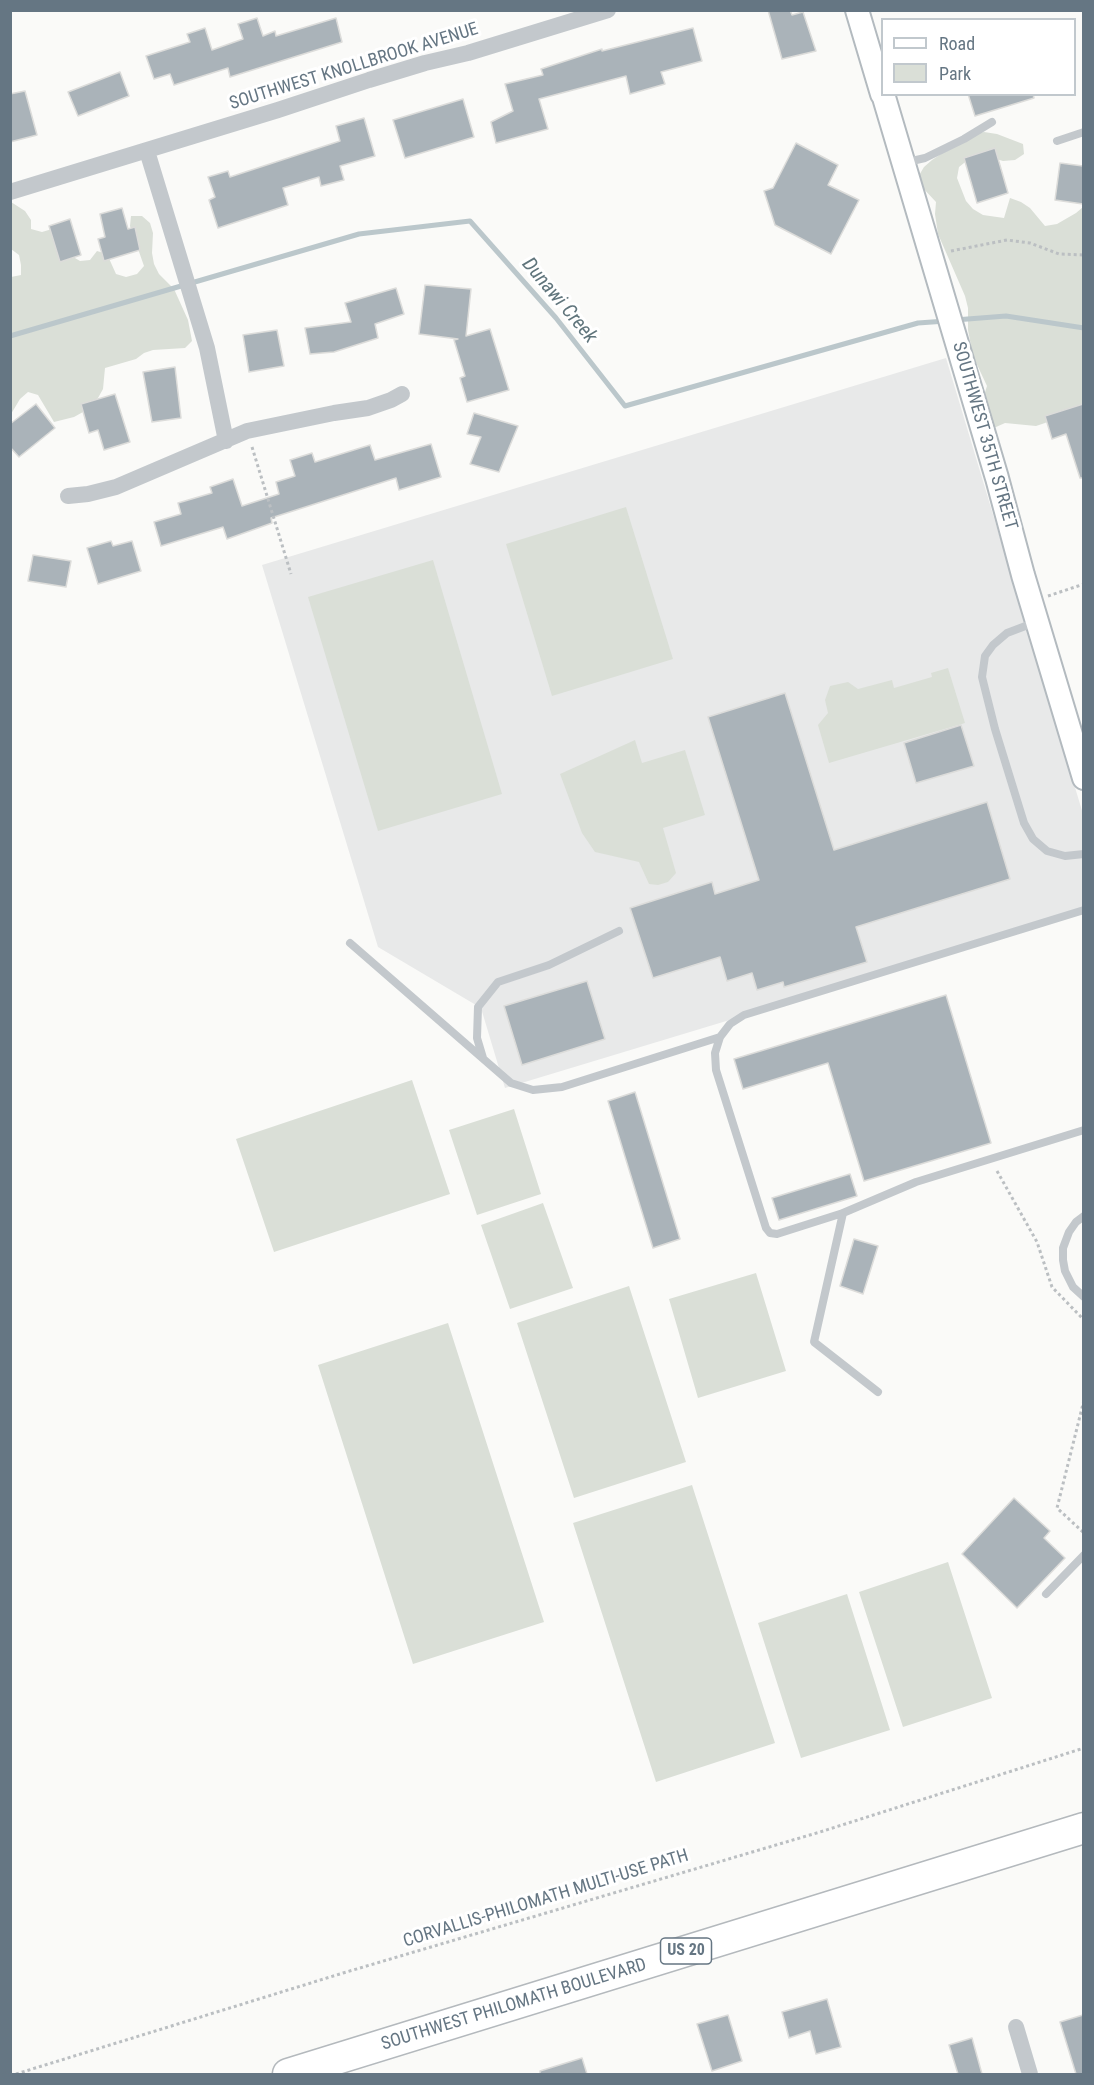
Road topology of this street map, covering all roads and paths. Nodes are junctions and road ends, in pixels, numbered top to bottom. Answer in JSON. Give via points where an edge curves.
{"nodes":[{"id":1,"x":608,"y":10,"type":"edge"},
{"id":2,"x":857,"y":10,"type":"edge"},
{"id":3,"x":863,"y":22,"type":"edge"},
{"id":4,"x":881,"y":87,"type":"edge"},
{"id":5,"x":884,"y":96,"type":"edge"},
{"id":6,"x":992,"y":122,"type":"dead end"},
{"id":7,"x":1083,"y":132,"type":"edge"},
{"id":8,"x":1057,"y":141,"type":"dead end"},
{"id":9,"x":147,"y":150,"type":"junction"},
{"id":10,"x":903,"y":163,"type":"junction"},
{"id":11,"x":10,"y":192,"type":"edge"},
{"id":12,"x":1083,"y":255,"type":"edge"},
{"id":13,"x":932,"y":256,"type":"junction"},
{"id":14,"x":402,"y":394,"type":"dead end"},
{"id":15,"x":247,"y":431,"type":"junction"},
{"id":16,"x":226,"y":441,"type":"junction"},
{"id":17,"x":68,"y":495,"type":"dead end"},
{"id":18,"x":291,"y":574,"type":"dead end"},
{"id":19,"x":1083,"y":584,"type":"edge"},
{"id":20,"x":1034,"y":612,"type":"junction"},
{"id":21,"x":1083,"y":778,"type":"edge"},
{"id":22,"x":1083,"y":854,"type":"edge"},
{"id":23,"x":1083,"y":910,"type":"edge"},
{"id":24,"x":619,"y":931,"type":"dead end"},
{"id":25,"x":350,"y":943,"type":"dead end"},
{"id":26,"x":720,"y":1037,"type":"junction"},
{"id":27,"x":483,"y":1058,"type":"junction"},
{"id":28,"x":1083,"y":1130,"type":"edge"},
{"id":29,"x":993,"y":1157,"type":"junction"},
{"id":30,"x":843,"y":1213,"type":"junction"},
{"id":31,"x":1083,"y":1216,"type":"edge"},
{"id":32,"x":1083,"y":1296,"type":"edge"},
{"id":33,"x":1083,"y":1320,"type":"edge"},
{"id":34,"x":878,"y":1392,"type":"dead end"},
{"id":35,"x":1083,"y":1400,"type":"edge"},
{"id":36,"x":1083,"y":1533,"type":"edge"},
{"id":37,"x":1083,"y":1555,"type":"edge"},
{"id":38,"x":1046,"y":1594,"type":"dead end"},
{"id":39,"x":1083,"y":1748,"type":"edge"},
{"id":40,"x":1083,"y":1828,"type":"edge"},
{"id":41,"x":1016,"y":2027,"type":"dead end"},
{"id":42,"x":16,"y":2074,"type":"edge"},
{"id":43,"x":288,"y":2074,"type":"edge"},
{"id":44,"x":1030,"y":2074,"type":"edge"}],
"edges":[{"from":1,"to":9,"type":"street","name":"SOUTHWEST KNOLLBROOK AVENUE"},
{"from":2,"to":3,"type":"street","name":"SOUTHWEST 35TH STREET"},
{"from":3,"to":4,"type":"street","name":"SOUTHWEST 35TH STREET"},
{"from":5,"to":10,"type":"street","name":"SOUTHWEST 35TH STREET"},
{"from":6,"to":10,"type":"lane","via":[[925,158]]},
{"from":7,"to":8,"type":"lane"},
{"from":9,"to":11,"type":"street","name":"SOUTHWEST KNOLLBROOK AVENUE"},
{"from":9,"to":16,"type":"street","via":[[207,348]]},
{"from":10,"to":13,"type":"street","name":"SOUTHWEST 35TH STREET"},
{"from":12,"to":13,"type":"path","via":[[1059,254],[1030,243],[1007,240]]},
{"from":13,"to":20,"type":"street","name":"SOUTHWEST 35TH STREET"},
{"from":14,"to":15,"type":"street","via":[[368,408]]},
{"from":15,"to":16,"type":"street"},
{"from":15,"to":18,"type":"path"},
{"from":16,"to":17,"type":"street","via":[[116,487]]},
{"from":19,"to":20,"type":"path"},
{"from":20,"to":21,"type":"street","name":"SOUTHWEST 35TH STREET"},
{"from":20,"to":22,"type":"lane","via":[[993,645],[985,656],[982,676],[1024,823],[1033,839],[1047,851],[1065,856]]},
{"from":23,"to":26,"type":"lane","via":[[744,1015],[729,1024]]},
{"from":24,"to":27,"type":"lane","via":[[549,965],[498,982],[478,1007],[477,1038]]},
{"from":25,"to":27,"type":"lane"},
{"from":26,"to":27,"type":"lane","via":[[562,1086],[533,1090],[511,1083]]},
{"from":26,"to":30,"type":"lane","via":[[715,1053],[717,1070],[766,1228],[777,1234]]},
{"from":28,"to":29,"type":"lane"},
{"from":29,"to":30,"type":"lane","via":[[916,1182]]},
{"from":29,"to":33,"type":"path","via":[[1037,1242],[1052,1287]]},
{"from":30,"to":34,"type":"lane","via":[[814,1342]]},
{"from":31,"to":32,"type":"lane","via":[[1069,1232],[1063,1248],[1065,1271]]},
{"from":35,"to":36,"type":"path","via":[[1057,1508]]},
{"from":37,"to":38,"type":"lane"},
{"from":39,"to":42,"type":"path","name":"CORVALLIS-PHILOMATH MULTI-USE PATH","via":[[820,1832]]},
{"from":40,"to":43,"type":"highway","name":"SOUTHWEST PHILOMATH BOULEVARD","number":"US 20"},
{"from":41,"to":44,"type":"street"}]}
